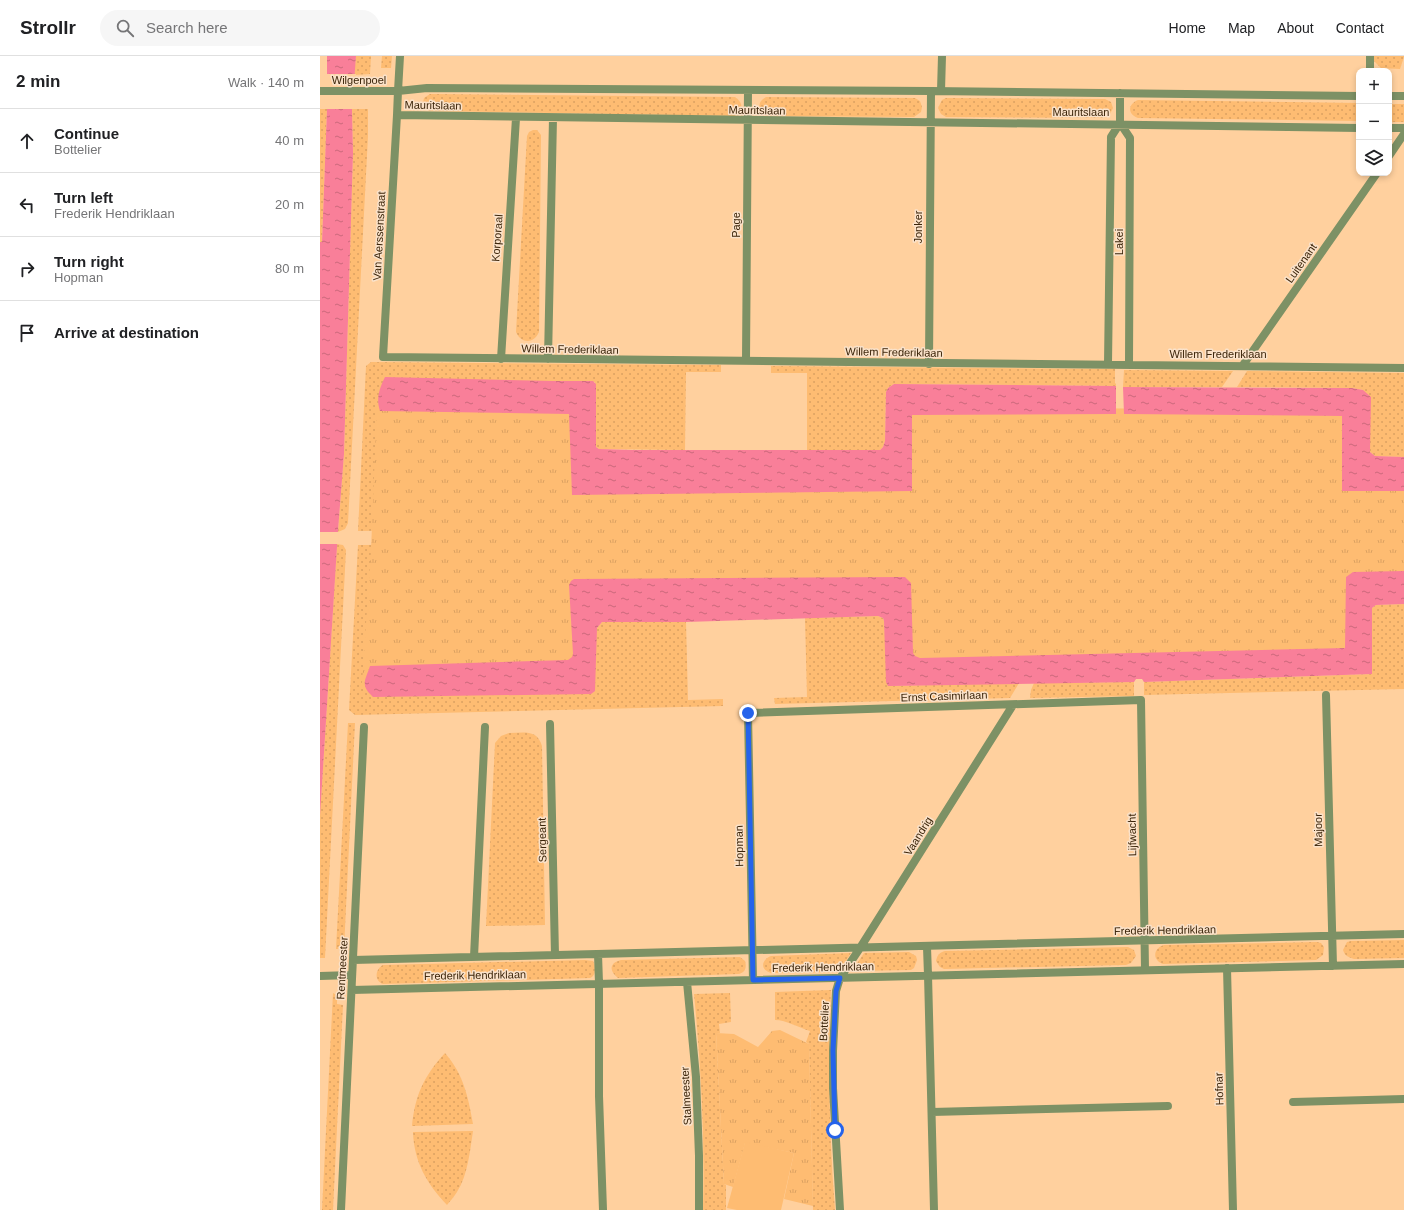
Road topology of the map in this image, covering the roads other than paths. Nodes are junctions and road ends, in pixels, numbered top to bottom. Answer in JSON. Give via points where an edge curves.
{"nodes":[{"id":1,"x":400,"y":56,"type":"edge"},
{"id":2,"x":942,"y":56,"type":"edge"},
{"id":3,"x":1370,"y":56,"type":"edge"},
{"id":4,"x":1370,"y":68,"type":"edge"},
{"id":5,"x":748,"y":90,"type":"junction"},
{"id":6,"x":320,"y":91,"type":"edge"},
{"id":7,"x":398,"y":91,"type":"junction"},
{"id":8,"x":931,"y":91,"type":"junction"},
{"id":9,"x":941,"y":91,"type":"junction"},
{"id":10,"x":1120,"y":93,"type":"junction"},
{"id":11,"x":1356,"y":96,"type":"edge"},
{"id":12,"x":1392,"y":96,"type":"edge"},
{"id":13,"x":1404,"y":96,"type":"edge"},
{"id":14,"x":397,"y":116,"type":"junction"},
{"id":15,"x":516,"y":118,"type":"junction"},
{"id":16,"x":553,"y":118,"type":"junction"},
{"id":17,"x":747,"y":121,"type":"junction"},
{"id":18,"x":930,"y":122,"type":"junction"},
{"id":19,"x":1120,"y":123,"type":"junction"},
{"id":20,"x":1356,"y":128,"type":"edge"},
{"id":21,"x":1392,"y":128,"type":"edge"},
{"id":22,"x":1404,"y":128,"type":"edge"},
{"id":23,"x":1404,"y":134,"type":"edge"},
{"id":24,"x":1392,"y":152,"type":"edge"},
{"id":25,"x":1375,"y":176,"type":"edge"},
{"id":26,"x":383,"y":357,"type":"joint"},
{"id":27,"x":501,"y":359,"type":"junction"},
{"id":28,"x":548,"y":359,"type":"junction"},
{"id":29,"x":746,"y":361,"type":"junction"},
{"id":30,"x":928,"y":364,"type":"junction"},
{"id":31,"x":1108,"y":364,"type":"junction"},
{"id":32,"x":1129,"y":364,"type":"junction"},
{"id":33,"x":1244,"y":365,"type":"junction"},
{"id":34,"x":1404,"y":368,"type":"edge"},
{"id":35,"x":1326,"y":695,"type":"dead end"},
{"id":36,"x":1141,"y":700,"type":"joint"},
{"id":37,"x":1013,"y":705,"type":"junction"},
{"id":38,"x":748,"y":713,"type":"joint"},
{"id":39,"x":550,"y":724,"type":"dead end"},
{"id":40,"x":364,"y":727,"type":"dead end"},
{"id":41,"x":484,"y":727,"type":"dead end"},
{"id":42,"x":1404,"y":934,"type":"edge"},
{"id":43,"x":1332,"y":936,"type":"junction"},
{"id":44,"x":1145,"y":941,"type":"junction"},
{"id":45,"x":927,"y":947,"type":"junction"},
{"id":46,"x":860,"y":948,"type":"junction"},
{"id":47,"x":752,"y":951,"type":"junction"},
{"id":48,"x":598,"y":954,"type":"junction"},
{"id":49,"x":555,"y":955,"type":"junction"},
{"id":50,"x":474,"y":957,"type":"junction"},
{"id":51,"x":353,"y":960,"type":"junction"},
{"id":52,"x":1404,"y":964,"type":"edge"},
{"id":53,"x":1333,"y":966,"type":"junction"},
{"id":54,"x":1227,"y":968,"type":"junction"},
{"id":55,"x":1145,"y":970,"type":"junction"},
{"id":56,"x":352,"y":975,"type":"junction"},
{"id":57,"x":928,"y":975,"type":"junction"},
{"id":58,"x":320,"y":976,"type":"edge"},
{"id":59,"x":840,"y":978,"type":"junction"},
{"id":60,"x":753,"y":980,"type":"junction"},
{"id":61,"x":687,"y":982,"type":"junction"},
{"id":62,"x":599,"y":983,"type":"junction"},
{"id":63,"x":352,"y":990,"type":"junction"},
{"id":64,"x":1404,"y":1099,"type":"edge"},
{"id":65,"x":1293,"y":1102,"type":"dead end"},
{"id":66,"x":1168,"y":1106,"type":"dead end"},
{"id":67,"x":932,"y":1112,"type":"junction"},
{"id":68,"x":341,"y":1210,"type":"edge"},
{"id":69,"x":603,"y":1210,"type":"edge"},
{"id":70,"x":699,"y":1210,"type":"edge"},
{"id":71,"x":840,"y":1210,"type":"edge"},
{"id":72,"x":934,"y":1210,"type":"edge"},
{"id":73,"x":1234,"y":1210,"type":"edge"}],
"edges":[{"from":1,"to":7,"type":"street"},
{"from":2,"to":9,"type":"street"},
{"from":3,"to":4,"type":"street"},
{"from":5,"to":7,"type":"street","name":"Mauritslaan","via":[[427,88]]},
{"from":5,"to":8,"type":"street","name":"Mauritslaan"},
{"from":5,"to":17,"type":"street","name":"Page"},
{"from":6,"to":7,"type":"street","name":"Wilgenpoel"},
{"from":7,"to":14,"type":"street","name":"Mauritslaan"},
{"from":8,"to":9,"type":"street","name":"Mauritslaan"},
{"from":8,"to":18,"type":"street","name":"Jonker"},
{"from":9,"to":10,"type":"street","name":"Mauritslaan"},
{"from":10,"to":11,"type":"street","name":"Mauritslaan"},
{"from":10,"to":19,"type":"street","name":"Lakei"},
{"from":12,"to":13,"type":"street"},
{"from":14,"to":15,"type":"street","name":"Mauritslaan"},
{"from":14,"to":26,"type":"street","name":"Van Aerssenstraat"},
{"from":15,"to":16,"type":"street","name":"Mauritslaan"},
{"from":15,"to":27,"type":"street","name":"Korporaal"},
{"from":16,"to":17,"type":"street","name":"Mauritslaan"},
{"from":16,"to":28,"type":"street"},
{"from":17,"to":18,"type":"street","name":"Mauritslaan"},
{"from":17,"to":29,"type":"street","name":"Page"},
{"from":18,"to":19,"type":"street","name":"Mauritslaan"},
{"from":18,"to":30,"type":"street","name":"Jonker"},
{"from":19,"to":20,"type":"street","name":"Mauritslaan"},
{"from":19,"to":31,"type":"street","name":"Lakei","via":[[1111,137]]},
{"from":19,"to":32,"type":"street","name":"Lakei","via":[[1130,138]]},
{"from":21,"to":22,"type":"street"},
{"from":23,"to":24,"type":"street"},
{"from":25,"to":33,"type":"street","name":"Luitenant"},
{"from":26,"to":27,"type":"street","name":"Willem Frederiklaan"},
{"from":27,"to":28,"type":"street","name":"Willem Frederiklaan"},
{"from":28,"to":29,"type":"street","name":"Willem Frederiklaan"},
{"from":29,"to":30,"type":"street","name":"Willem Frederiklaan"},
{"from":30,"to":31,"type":"street","name":"Willem Frederiklaan"},
{"from":31,"to":32,"type":"street","name":"Willem Frederiklaan"},
{"from":32,"to":33,"type":"street","name":"Willem Frederiklaan"},
{"from":33,"to":34,"type":"street","name":"Willem Frederiklaan"},
{"from":35,"to":43,"type":"street","name":"Majoor"},
{"from":36,"to":37,"type":"street","name":"Ernst Casimirlaan"},
{"from":36,"to":44,"type":"street","name":"Lijfwacht"},
{"from":37,"to":38,"type":"street","name":"Ernst Casimirlaan"},
{"from":37,"to":46,"type":"street","name":"Vaandrig"},
{"from":38,"to":47,"type":"street","name":"Hopman"},
{"from":39,"to":49,"type":"street","name":"Sergeant"},
{"from":40,"to":51,"type":"street","name":"Rentmeester"},
{"from":41,"to":50,"type":"street"},
{"from":42,"to":43,"type":"street","name":"Frederik Hendriklaan"},
{"from":43,"to":44,"type":"street","name":"Frederik Hendriklaan"},
{"from":43,"to":53,"type":"street","name":"Majoor"},
{"from":44,"to":45,"type":"street","name":"Frederik Hendriklaan"},
{"from":44,"to":55,"type":"street","name":"Lijfwacht"},
{"from":45,"to":46,"type":"street","name":"Frederik Hendriklaan"},
{"from":45,"to":57,"type":"street"},
{"from":46,"to":47,"type":"street","name":"Frederik Hendriklaan"},
{"from":46,"to":59,"type":"street","name":"Vaandrig"},
{"from":47,"to":48,"type":"street","name":"Frederik Hendriklaan"},
{"from":47,"to":60,"type":"street","name":"Hopman"},
{"from":48,"to":49,"type":"street","name":"Frederik Hendriklaan"},
{"from":48,"to":62,"type":"street"},
{"from":49,"to":50,"type":"street","name":"Frederik Hendriklaan"},
{"from":50,"to":51,"type":"street","name":"Frederik Hendriklaan"},
{"from":51,"to":56,"type":"street","name":"Rentmeester"},
{"from":52,"to":53,"type":"street","name":"Frederik Hendriklaan"},
{"from":53,"to":54,"type":"street","name":"Frederik Hendriklaan"},
{"from":54,"to":55,"type":"street","name":"Frederik Hendriklaan"},
{"from":54,"to":73,"type":"street","name":"Hofnar"},
{"from":55,"to":57,"type":"street","name":"Frederik Hendriklaan"},
{"from":56,"to":58,"type":"street"},
{"from":56,"to":63,"type":"street","name":"Rentmeester"},
{"from":57,"to":59,"type":"street","name":"Frederik Hendriklaan"},
{"from":57,"to":67,"type":"street"},
{"from":59,"to":60,"type":"street","name":"Frederik Hendriklaan"},
{"from":59,"to":71,"type":"street","name":"Bottelier","via":[[836,991],[833,1088]]},
{"from":60,"to":61,"type":"street","name":"Frederik Hendriklaan"},
{"from":61,"to":62,"type":"street","name":"Frederik Hendriklaan"},
{"from":61,"to":70,"type":"street","name":"Stalmeester","via":[[696,1077]]},
{"from":62,"to":63,"type":"street","name":"Frederik Hendriklaan"},
{"from":62,"to":69,"type":"street"},
{"from":63,"to":68,"type":"street","name":"Rentmeester"},
{"from":64,"to":65,"type":"street"},
{"from":66,"to":67,"type":"street"},
{"from":67,"to":72,"type":"street"}]}
